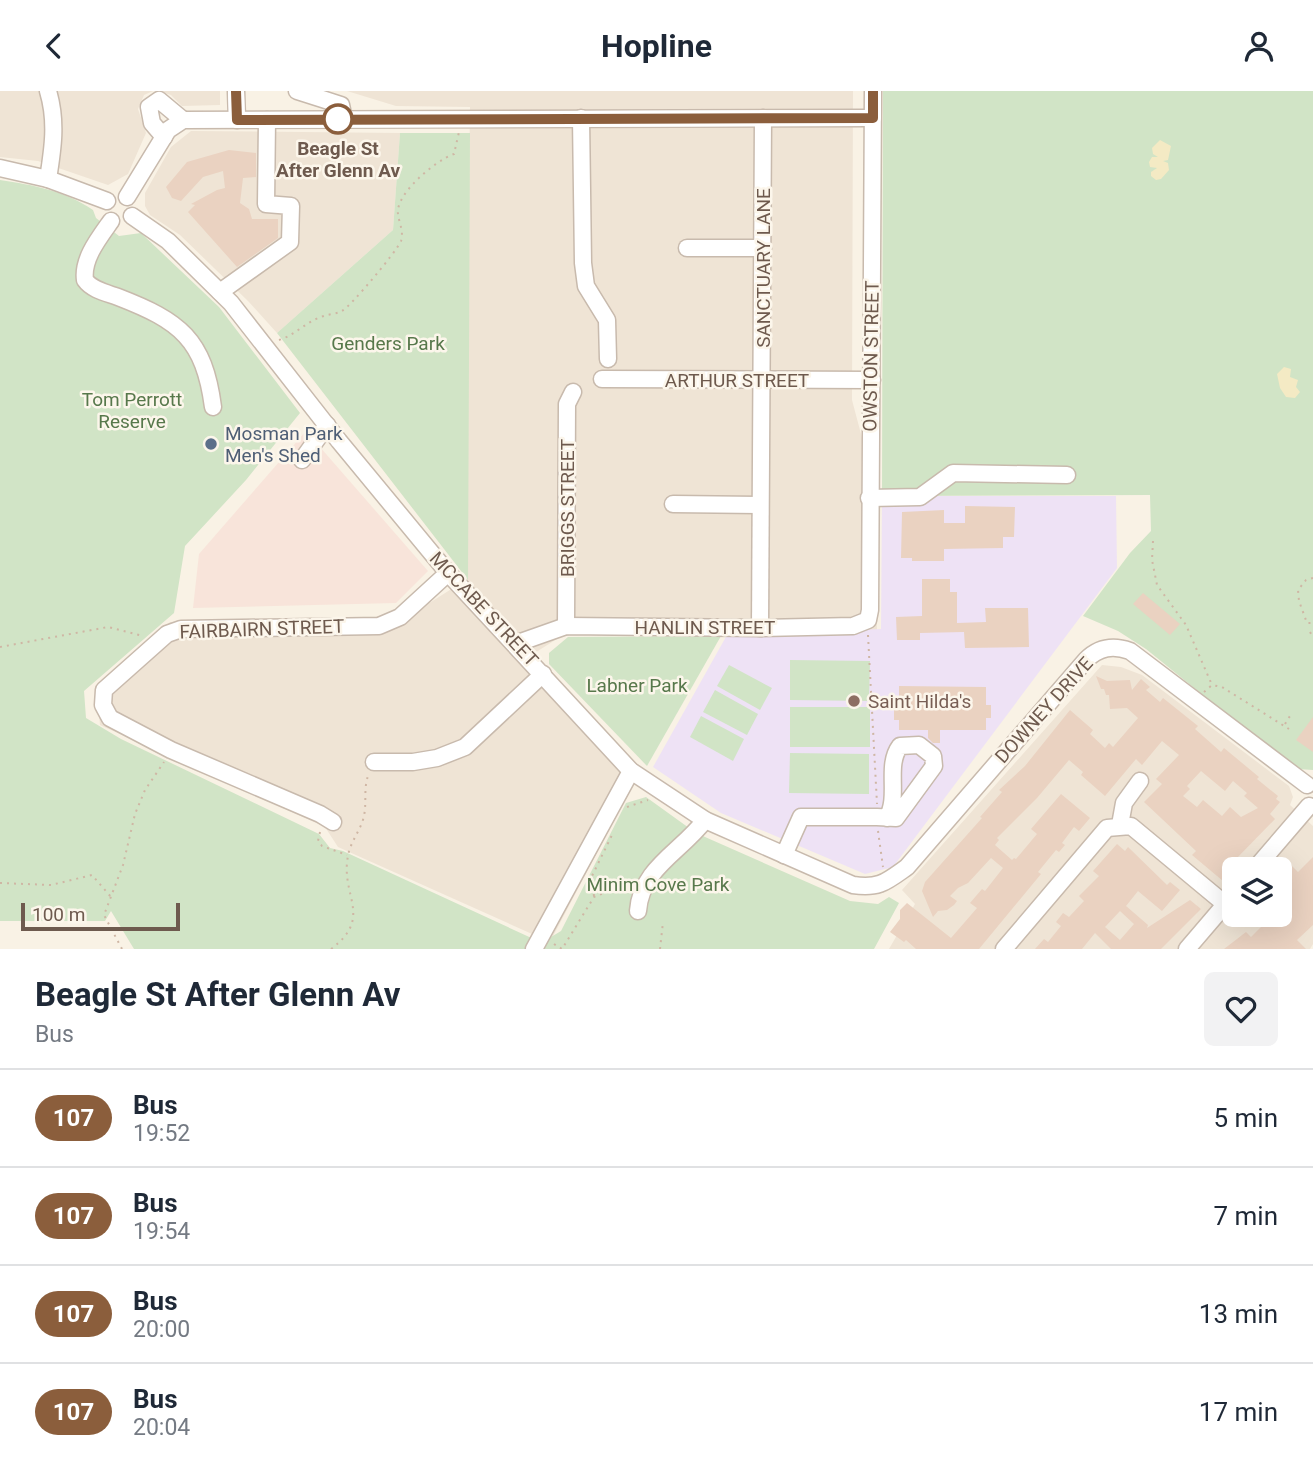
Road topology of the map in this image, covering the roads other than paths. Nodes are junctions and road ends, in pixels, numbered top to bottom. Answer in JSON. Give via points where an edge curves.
{"nodes":[{"id":1,"x":48,"y":91,"type":"edge"},
{"id":2,"x":236,"y":91,"type":"edge"},
{"id":3,"x":297,"y":91,"type":"edge"},
{"id":4,"x":873,"y":91,"type":"edge"},
{"id":5,"x":581,"y":118,"type":"junction"},
{"id":6,"x":763,"y":118,"type":"junction"},
{"id":7,"x":873,"y":118,"type":"junction"},
{"id":8,"x":344,"y":119,"type":"junction"},
{"id":9,"x":183,"y":120,"type":"junction"},
{"id":10,"x":237,"y":120,"type":"junction"},
{"id":11,"x":267,"y":120,"type":"junction"},
{"id":12,"x":164,"y":137,"type":"junction"},
{"id":13,"x":0,"y":168,"type":"edge"},
{"id":14,"x":48,"y":179,"type":"junction"},
{"id":15,"x":127,"y":197,"type":"junction"},
{"id":16,"x":107,"y":201,"type":"junction"},
{"id":17,"x":132,"y":216,"type":"junction"},
{"id":18,"x":111,"y":221,"type":"junction"},
{"id":19,"x":763,"y":248,"type":"junction"},
{"id":20,"x":687,"y":249,"type":"dead end"},
{"id":21,"x":220,"y":292,"type":"junction"},
{"id":22,"x":608,"y":359,"type":"dead end"},
{"id":23,"x":602,"y":379,"type":"dead end"},
{"id":24,"x":762,"y":380,"type":"junction"},
{"id":25,"x":872,"y":380,"type":"junction"},
{"id":26,"x":573,"y":392,"type":"dead end"},
{"id":27,"x":213,"y":407,"type":"dead end"},
{"id":28,"x":327,"y":425,"type":"junction"},
{"id":29,"x":302,"y":460,"type":"dead end"},
{"id":30,"x":1067,"y":475,"type":"dead end"},
{"id":31,"x":869,"y":498,"type":"junction"},
{"id":32,"x":673,"y":504,"type":"dead end"},
{"id":33,"x":759,"y":505,"type":"junction"},
{"id":34,"x":448,"y":573,"type":"junction"},
{"id":35,"x":868,"y":620,"type":"joint"},
{"id":36,"x":566,"y":626,"type":"junction"},
{"id":37,"x":760,"y":628,"type":"junction"},
{"id":38,"x":543,"y":636,"type":"junction"},
{"id":39,"x":515,"y":644,"type":"junction"},
{"id":40,"x":528,"y":658,"type":"junction"},
{"id":41,"x":543,"y":674,"type":"junction"},
{"id":42,"x":374,"y":762,"type":"road end"},
{"id":43,"x":631,"y":771,"type":"junction"},
{"id":44,"x":1139,"y":781,"type":"dead end"},
{"id":45,"x":1310,"y":782,"type":"edge"},
{"id":46,"x":1311,"y":807,"type":"edge"},
{"id":47,"x":882,"y":818,"type":"road end"},
{"id":48,"x":705,"y":821,"type":"junction"},
{"id":49,"x":333,"y":822,"type":"dead end"},
{"id":50,"x":1120,"y":825,"type":"junction"},
{"id":51,"x":784,"y":855,"type":"junction"},
{"id":52,"x":1266,"y":857,"type":"edge"},
{"id":53,"x":906,"y":867,"type":"joint"},
{"id":54,"x":1222,"y":894,"type":"edge"},
{"id":55,"x":1222,"y":907,"type":"edge"},
{"id":56,"x":638,"y":911,"type":"dead end"},
{"id":57,"x":534,"y":949,"type":"edge"},
{"id":58,"x":1004,"y":949,"type":"edge"},
{"id":59,"x":1187,"y":949,"type":"edge"}],
"edges":[{"from":1,"to":14,"type":"street","via":[[55,114]]},
{"from":2,"to":10,"type":"street"},
{"from":3,"to":8,"type":"street","via":[[341,105]]},
{"from":4,"to":7,"type":"street","name":"OWSTON STREET"},
{"from":5,"to":6,"type":"street"},
{"from":5,"to":8,"type":"street"},
{"from":5,"to":22,"type":"street","via":[[583,263],[586,286],[607,320]]},
{"from":6,"to":7,"type":"street"},
{"from":6,"to":19,"type":"street","name":"SANCTUARY LANE"},
{"from":7,"to":25,"type":"street","name":"OWSTON STREET"},
{"from":8,"to":11,"type":"street"},
{"from":9,"to":10,"type":"street"},
{"from":9,"to":12,"type":"street"},
{"from":9,"to":12,"type":"street","via":[[159,100],[149,107],[152,123]]},
{"from":10,"to":11,"type":"street"},
{"from":11,"to":21,"type":"street","via":[[266,204],[290,206],[290,242]]},
{"from":12,"to":15,"type":"street"},
{"from":13,"to":14,"type":"street"},
{"from":14,"to":16,"type":"street"},
{"from":15,"to":16,"type":"street","via":[[114,196]]},
{"from":15,"to":17,"type":"street"},
{"from":16,"to":18,"type":"street","via":[[104,209]]},
{"from":17,"to":18,"type":"street","via":[[125,222]]},
{"from":17,"to":21,"type":"street","name":"MCCABE STREET","via":[[169,241]]},
{"from":18,"to":27,"type":"street","via":[[87,261],[85,279],[95,288],[178,326],[201,357]]},
{"from":19,"to":20,"type":"street"},
{"from":19,"to":24,"type":"street","name":"SANCTUARY LANE"},
{"from":21,"to":28,"type":"street","name":"MCCABE STREET"},
{"from":23,"to":24,"type":"street","name":"ARTHUR STREET"},
{"from":24,"to":25,"type":"street","name":"ARTHUR STREET"},
{"from":24,"to":33,"type":"street","name":"SANCTUARY LANE"},
{"from":25,"to":31,"type":"street","name":"OWSTON STREET"},
{"from":26,"to":36,"type":"street","name":"BRIGGS STREET","via":[[567,404]]},
{"from":28,"to":29,"type":"street"},
{"from":28,"to":34,"type":"street","name":"MCCABE STREET"},
{"from":30,"to":31,"type":"street","via":[[953,473],[920,497]]},
{"from":31,"to":35,"type":"street","name":"OWSTON STREET"},
{"from":32,"to":33,"type":"street"},
{"from":33,"to":37,"type":"street","name":"SANCTUARY LANE"},
{"from":34,"to":39,"type":"street","name":"MCCABE STREET"},
{"from":34,"to":49,"type":"street","name":"FAIRBAIRN STREET","via":[[400,617],[379,626],[181,629],[167,634],[104,690],[103,705],[110,718]]},
{"from":35,"to":37,"type":"street","name":"HANLIN STREET","via":[[853,626]]},
{"from":36,"to":37,"type":"street","name":"HANLIN STREET"},
{"from":36,"to":38,"type":"street","name":"HANLIN STREET"},
{"from":38,"to":39,"type":"street","name":"HANLIN STREET"},
{"from":38,"to":40,"type":"street"},
{"from":39,"to":40,"type":"street","name":"MCCABE STREET"},
{"from":40,"to":41,"type":"street","name":"MCCABE STREET"},
{"from":41,"to":42,"type":"street","via":[[466,747],[438,758]]},
{"from":41,"to":43,"type":"street","name":"MCCABE STREET"},
{"from":43,"to":48,"type":"street","name":"MCCABE STREET"},
{"from":43,"to":57,"type":"street"},
{"from":44,"to":50,"type":"street","via":[[1124,803]]},
{"from":45,"to":46,"type":"street","via":[[1304,793]]},
{"from":45,"to":53,"type":"street","name":"DOWNEY DRIVE","via":[[1130,651],[1110,647],[1086,660]]},
{"from":46,"to":52,"type":"street"},
{"from":47,"to":51,"type":"street","via":[[801,817]]},
{"from":48,"to":51,"type":"street","name":"MCCABE STREET"},
{"from":48,"to":56,"type":"street","via":[[648,877]]},
{"from":50,"to":54,"type":"street","via":[[1131,826]]},
{"from":50,"to":58,"type":"street","via":[[1107,828]]},
{"from":51,"to":53,"type":"street","name":"MCCABE STREET","via":[[853,885],[872,888]]},
{"from":55,"to":59,"type":"street"}]}
